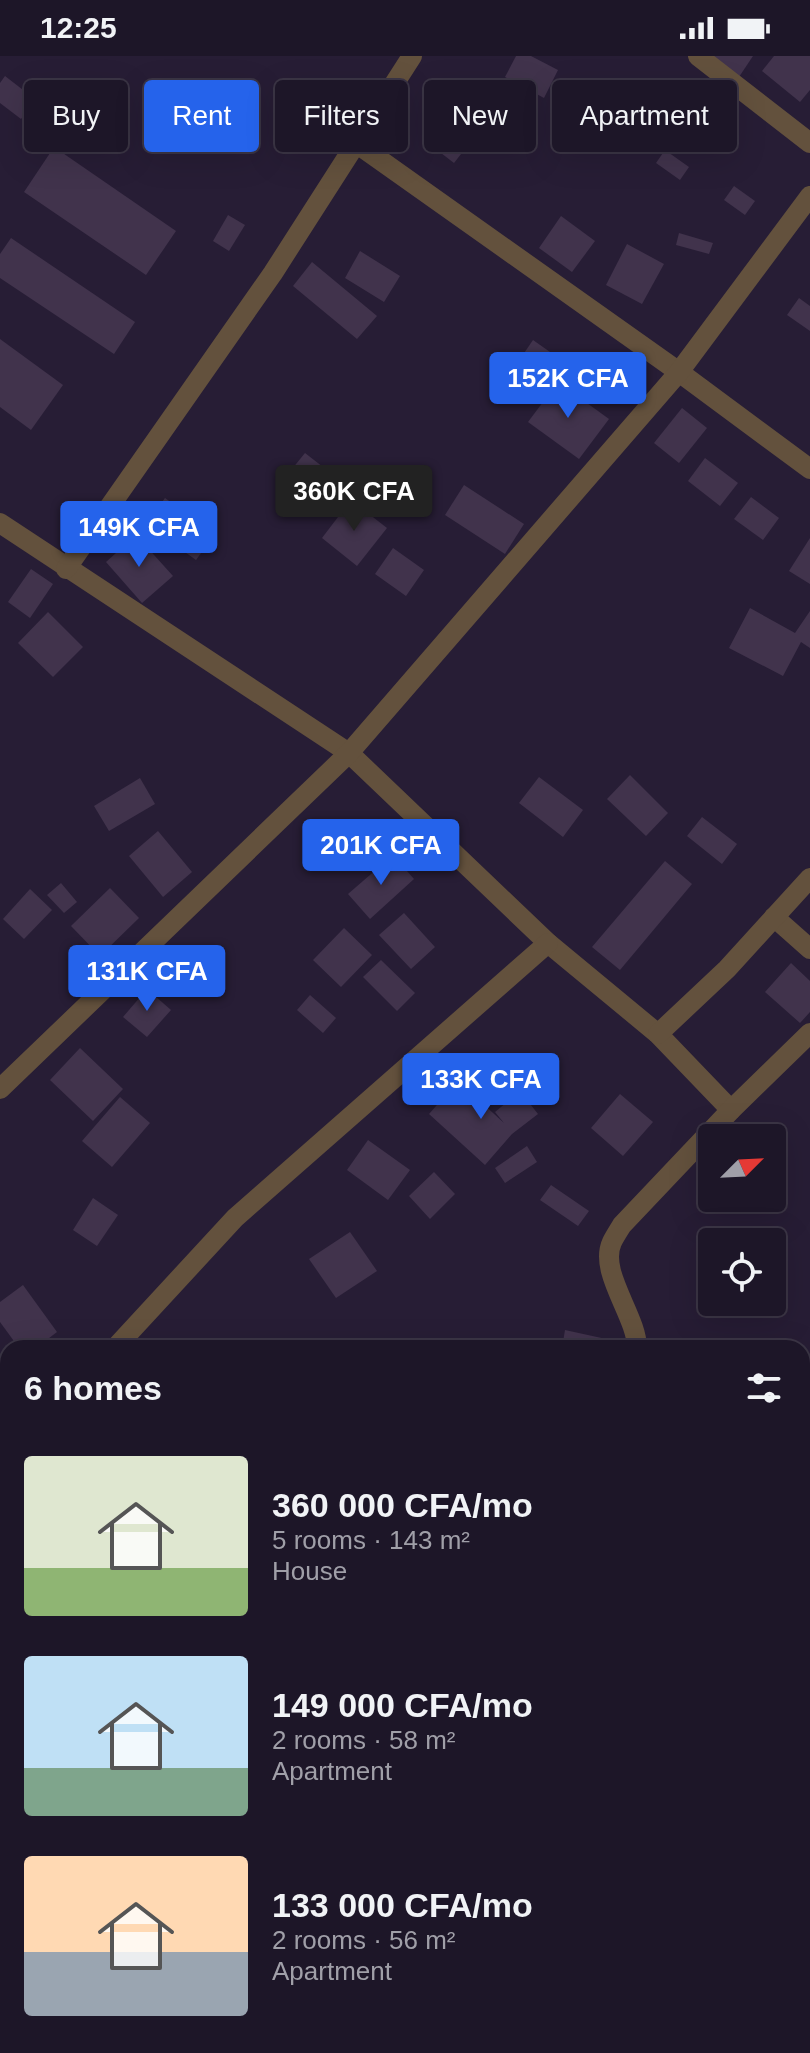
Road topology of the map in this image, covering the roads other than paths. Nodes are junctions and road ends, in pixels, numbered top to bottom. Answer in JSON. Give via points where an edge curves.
{"nodes":[{"id":1,"x":412,"y":56,"type":"edge"},
{"id":2,"x":698,"y":56,"type":"edge"},
{"id":3,"x":397,"y":80,"type":"edge"},
{"id":4,"x":810,"y":143,"type":"edge"},
{"id":5,"x":350,"y":152,"type":"edge"},
{"id":6,"x":369,"y":152,"type":"edge"},
{"id":7,"x":810,"y":196,"type":"edge"},
{"id":8,"x":679,"y":372,"type":"junction"},
{"id":9,"x":810,"y":469,"type":"edge"},
{"id":10,"x":0,"y":523,"type":"edge"},
{"id":11,"x":66,"y":569,"type":"junction"},
{"id":12,"x":349,"y":753,"type":"junction"},
{"id":13,"x":810,"y":878,"type":"edge"},
{"id":14,"x":774,"y":917,"type":"junction"},
{"id":15,"x":548,"y":943,"type":"junction"},
{"id":16,"x":810,"y":949,"type":"edge"},
{"id":17,"x":810,"y":1033,"type":"edge"},
{"id":18,"x":658,"y":1034,"type":"junction"},
{"id":19,"x":0,"y":1089,"type":"edge"},
{"id":20,"x":731,"y":1110,"type":"junction"},
{"id":21,"x":122,"y":1340,"type":"edge"},
{"id":22,"x":636,"y":1340,"type":"edge"}],
"edges":[{"from":1,"to":3,"type":"street"},
{"from":2,"to":4,"type":"street"},
{"from":5,"to":11,"type":"street","via":[[208,368]]},
{"from":6,"to":8,"type":"street"},
{"from":7,"to":8,"type":"street"},
{"from":8,"to":9,"type":"street"},
{"from":8,"to":12,"type":"street"},
{"from":10,"to":11,"type":"street"},
{"from":11,"to":12,"type":"street"},
{"from":12,"to":15,"type":"street"},
{"from":12,"to":19,"type":"street"},
{"from":13,"to":14,"type":"street"},
{"from":14,"to":16,"type":"street"},
{"from":14,"to":18,"type":"street"},
{"from":15,"to":18,"type":"street"},
{"from":15,"to":21,"type":"street","via":[[235,1218]]},
{"from":17,"to":20,"type":"street"},
{"from":18,"to":20,"type":"street"},
{"from":20,"to":22,"type":"street","via":[[610,1244],[610,1267]]}]}
